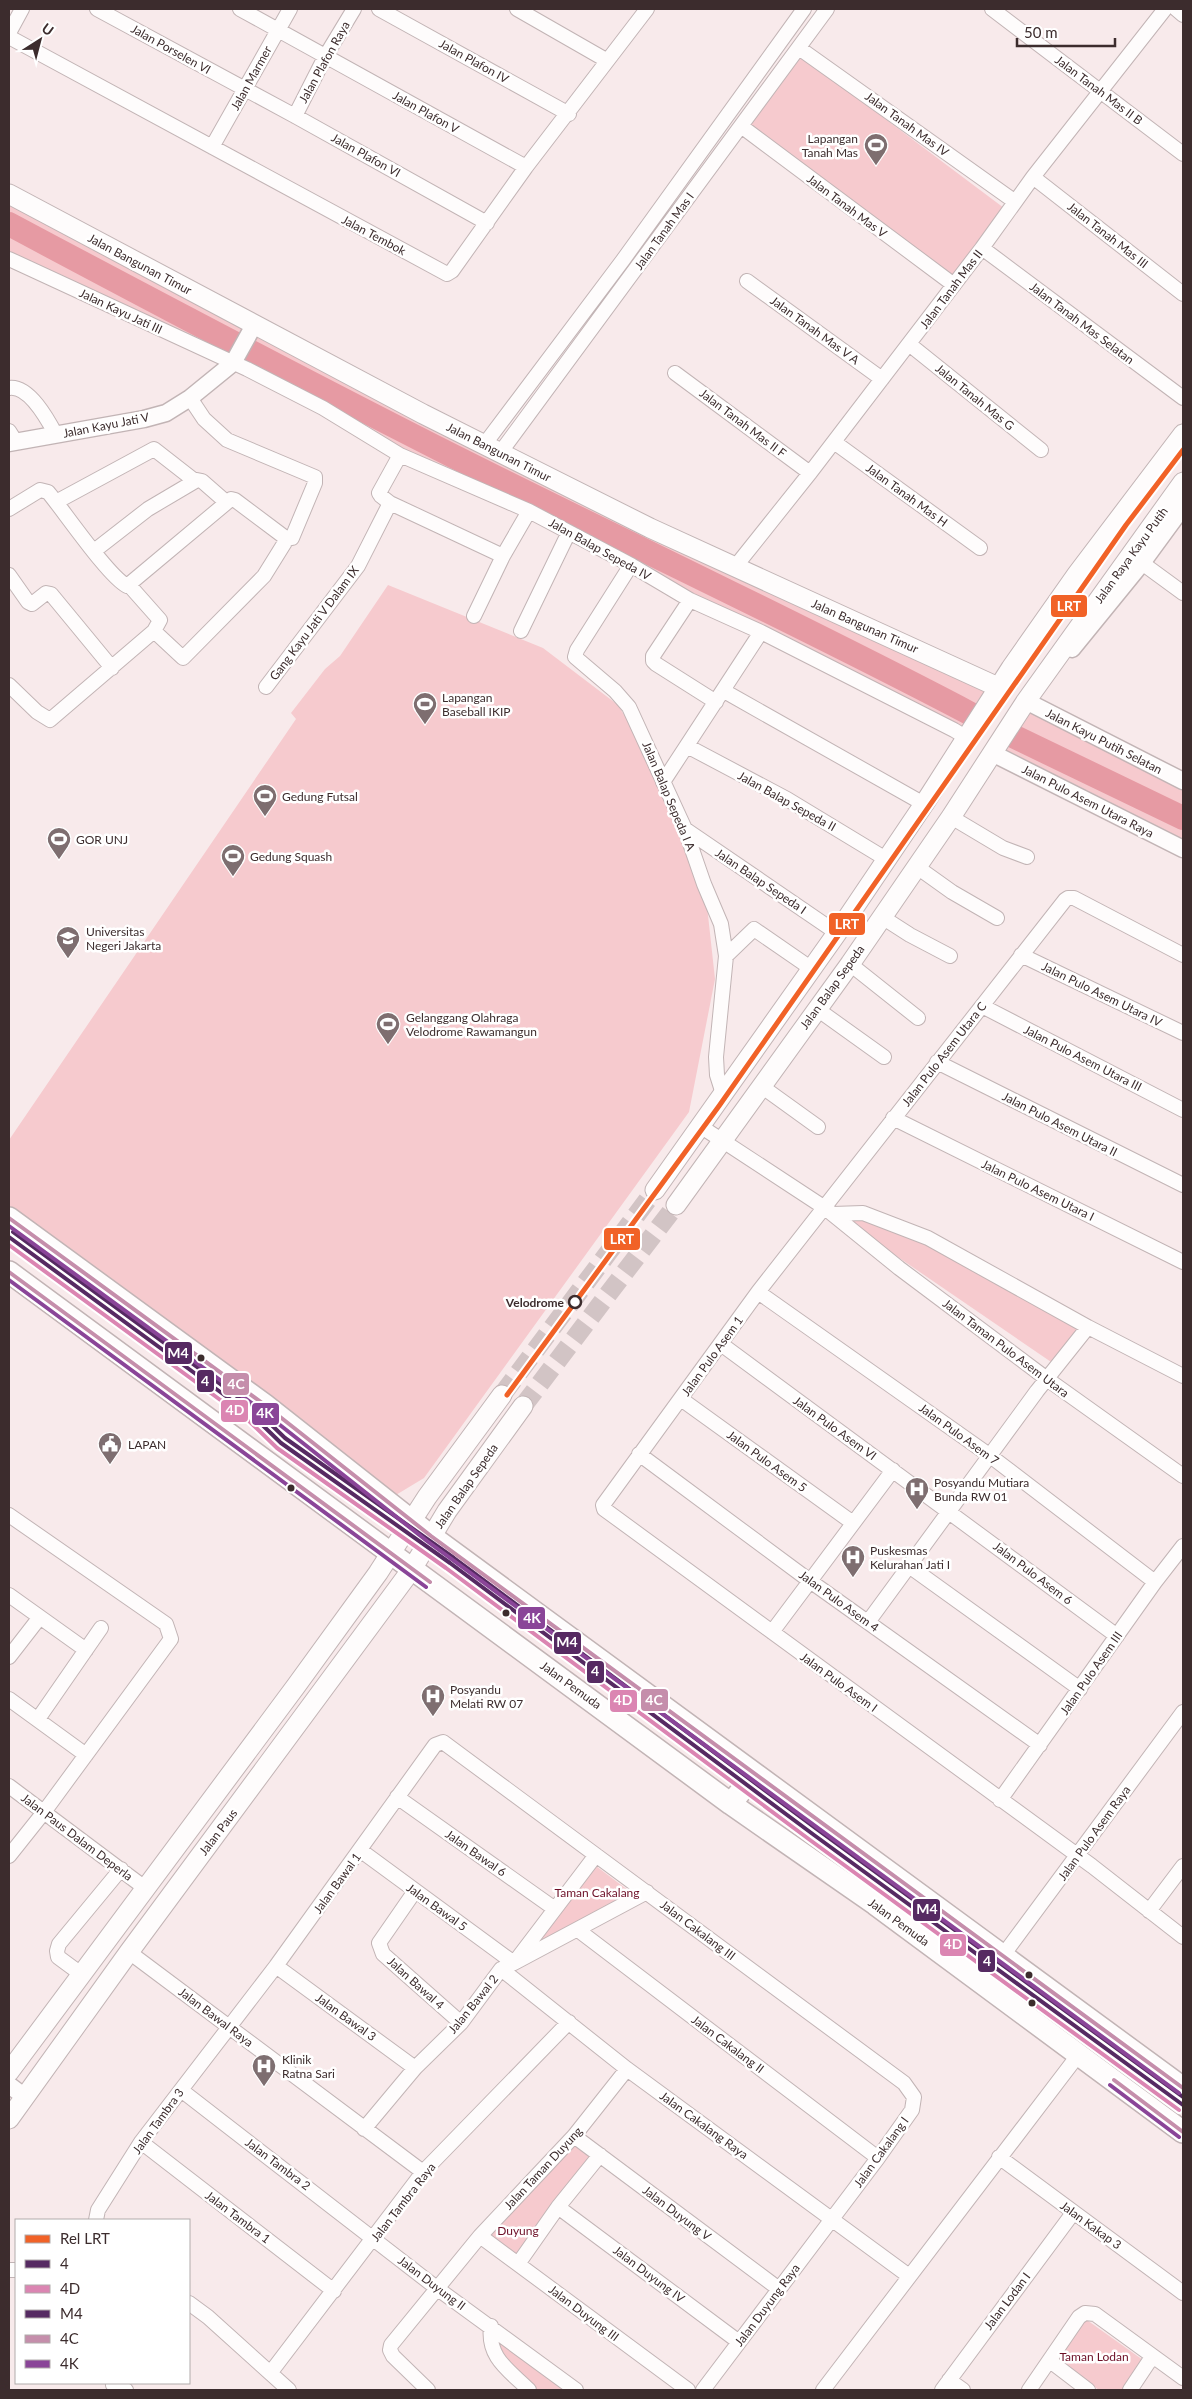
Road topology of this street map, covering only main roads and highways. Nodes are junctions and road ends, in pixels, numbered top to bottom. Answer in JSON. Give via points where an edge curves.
{"nodes":[{"id":1,"x":9,"y":194,"type":"edge"},
{"id":2,"x":1183,"y":434,"type":"edge"},
{"id":3,"x":1183,"y":482,"type":"edge"},
{"id":4,"x":996,"y":694,"type":"junction"},
{"id":5,"x":996,"y":747,"type":"joint"},
{"id":6,"x":890,"y":854,"type":"junction"},
{"id":7,"x":917,"y":867,"type":"junction"},
{"id":8,"x":655,"y":1190,"type":"tunnel mouth"},
{"id":9,"x":676,"y":1205,"type":"tunnel mouth"},
{"id":10,"x":9,"y":1218,"type":"edge"},
{"id":11,"x":9,"y":1272,"type":"edge"},
{"id":12,"x":502,"y":1395,"type":"tunnel mouth"},
{"id":13,"x":523,"y":1406,"type":"tunnel mouth"},
{"id":14,"x":411,"y":1521,"type":"junction"},
{"id":15,"x":431,"y":1536,"type":"junction"},
{"id":16,"x":391,"y":1554,"type":"junction"},
{"id":17,"x":412,"y":1569,"type":"junction"},
{"id":18,"x":754,"y":1774,"type":"junction"},
{"id":19,"x":732,"y":1804,"type":"junction"},
{"id":20,"x":9,"y":2072,"type":"edge"},
{"id":21,"x":1183,"y":2088,"type":"edge"},
{"id":22,"x":9,"y":2119,"type":"edge"},
{"id":23,"x":1183,"y":2132,"type":"edge"}],
"edges":[{"from":1,"to":4,"type":"main road","name":"Jalan Bangunan Timur","via":[[252,328],[650,528]]},
{"from":2,"to":4,"type":"main road","via":[[1077,574]]},
{"from":3,"to":5,"type":"main road","name":"Jalan Raya Kayu Putih"},
{"from":4,"to":6,"type":"main road"},
{"from":5,"to":7,"type":"main road","name":"Jalan Balap Sepeda"},
{"from":6,"to":7,"type":"main road"},
{"from":6,"to":8,"type":"main road"},
{"from":7,"to":9,"type":"main road","name":"Jalan Balap Sepeda"},
{"from":10,"to":14,"type":"main road","via":[[265,1405]]},
{"from":11,"to":16,"type":"main road","name":"Jalan Pemuda"},
{"from":12,"to":14,"type":"main road","name":"Jalan Balap Sepeda"},
{"from":13,"to":15,"type":"main road","name":"Jalan Balap Sepeda"},
{"from":14,"to":15,"type":"main road"},
{"from":14,"to":16,"type":"main road","name":"Jalan Balap Sepeda"},
{"from":15,"to":17,"type":"main road","name":"Jalan Balap Sepeda"},
{"from":15,"to":18,"type":"main road"},
{"from":16,"to":17,"type":"main road","name":"Jalan Pemuda"},
{"from":16,"to":20,"type":"main road","name":"Jalan Paus"},
{"from":17,"to":19,"type":"main road","name":"Jalan Pemuda"},
{"from":17,"to":22,"type":"main road","name":"Jalan Paus"},
{"from":18,"to":19,"type":"main road"},
{"from":18,"to":21,"type":"main road"},
{"from":19,"to":23,"type":"main road","name":"Jalan Pemuda","via":[[875,1904]]}]}
